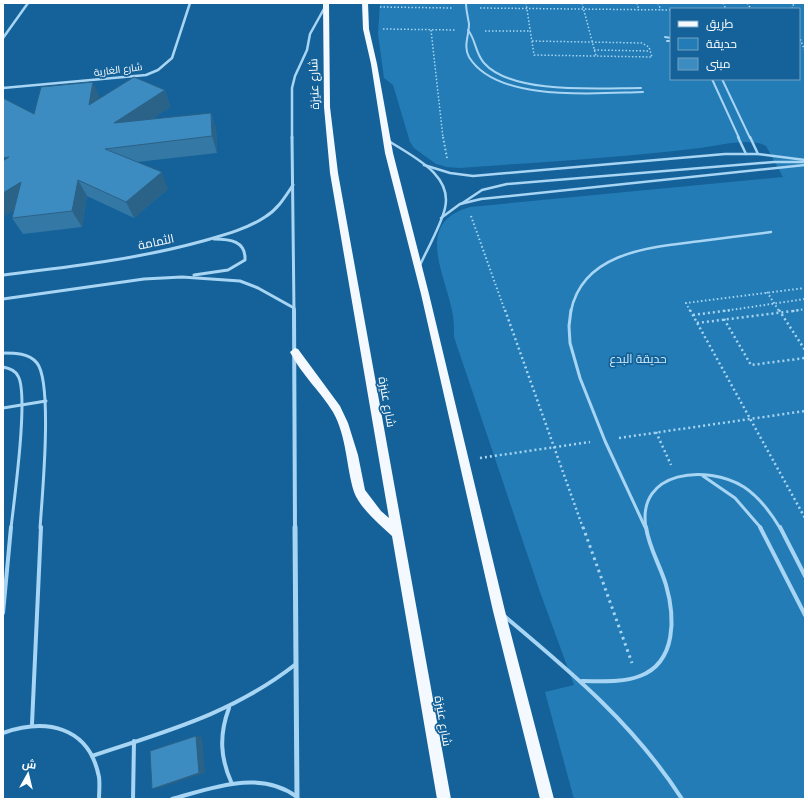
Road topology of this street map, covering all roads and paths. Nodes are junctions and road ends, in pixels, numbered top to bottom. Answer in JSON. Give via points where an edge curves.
{"nodes":[{"id":1,"x":28,"y":3,"type":"edge"},
{"id":2,"x":190,"y":3,"type":"edge"},
{"id":3,"x":466,"y":3,"type":"edge"},
{"id":4,"x":526,"y":3,"type":"edge"},
{"id":5,"x":582,"y":3,"type":"edge"},
{"id":6,"x":637,"y":3,"type":"edge"},
{"id":7,"x":658,"y":3,"type":"edge"},
{"id":8,"x":802,"y":3,"type":"edge"},
{"id":9,"x":805,"y":4,"type":"edge"},
{"id":10,"x":325,"y":5,"type":"edge"},
{"id":11,"x":365,"y":5,"type":"edge"},
{"id":12,"x":466,"y":8,"type":"junction"},
{"id":13,"x":527,"y":8,"type":"junction"},
{"id":14,"x":584,"y":9,"type":"junction"},
{"id":15,"x":639,"y":10,"type":"junction"},
{"id":16,"x":661,"y":10,"type":"junction"},
{"id":17,"x":670,"y":10,"type":"edge"},
{"id":18,"x":366,"y":29,"type":"junction"},
{"id":19,"x":431,"y":30,"type":"junction"},
{"id":20,"x":468,"y":30,"type":"junction"},
{"id":21,"x":531,"y":31,"type":"junction"},
{"id":22,"x":665,"y":37,"type":"dead end"},
{"id":23,"x":3,"y":38,"type":"edge"},
{"id":24,"x":670,"y":38,"type":"edge"},
{"id":25,"x":800,"y":38,"type":"edge"},
{"id":26,"x":532,"y":41,"type":"junction"},
{"id":27,"x":592,"y":42,"type":"junction"},
{"id":28,"x":594,"y":50,"type":"junction"},
{"id":29,"x":650,"y":51,"type":"junction"},
{"id":30,"x":805,"y":51,"type":"edge"},
{"id":31,"x":596,"y":56,"type":"junction"},
{"id":32,"x":712,"y":80,"type":"edge"},
{"id":33,"x":722,"y":80,"type":"edge"},
{"id":34,"x":3,"y":88,"type":"edge"},
{"id":35,"x":641,"y":88,"type":"dead end"},
{"id":36,"x":643,"y":92,"type":"dead end"},
{"id":37,"x":386,"y":139,"type":"junction"},
{"id":38,"x":746,"y":154,"type":"junction"},
{"id":39,"x":758,"y":154,"type":"junction"},
{"id":40,"x":805,"y":162,"type":"edge"},
{"id":41,"x":424,"y":165,"type":"junction"},
{"id":42,"x":455,"y":174,"type":"junction"},
{"id":43,"x":294,"y":185,"type":"junction"},
{"id":44,"x":466,"y":202,"type":"junction"},
{"id":45,"x":460,"y":204,"type":"junction"},
{"id":46,"x":441,"y":218,"type":"junction"},
{"id":47,"x":770,"y":232,"type":"dead end"},
{"id":48,"x":208,"y":239,"type":"junction"},
{"id":49,"x":418,"y":268,"type":"junction"},
{"id":50,"x":3,"y":275,"type":"edge"},
{"id":51,"x":182,"y":277,"type":"junction"},
{"id":52,"x":805,"y":288,"type":"edge"},
{"id":53,"x":767,"y":292,"type":"junction"},
{"id":54,"x":3,"y":298,"type":"edge"},
{"id":55,"x":805,"y":299,"type":"edge"},
{"id":56,"x":774,"y":303,"type":"junction"},
{"id":57,"x":294,"y":308,"type":"junction"},
{"id":58,"x":805,"y":309,"type":"edge"},
{"id":59,"x":780,"y":312,"type":"junction"},
{"id":60,"x":693,"y":315,"type":"junction"},
{"id":61,"x":724,"y":320,"type":"junction"},
{"id":62,"x":697,"y":323,"type":"junction"},
{"id":63,"x":805,"y":350,"type":"edge"},
{"id":64,"x":295,"y":352,"type":"junction"},
{"id":65,"x":3,"y":353,"type":"edge"},
{"id":66,"x":805,"y":358,"type":"edge"},
{"id":67,"x":3,"y":367,"type":"edge"},
{"id":68,"x":46,"y":401,"type":"junction"},
{"id":69,"x":23,"y":404,"type":"junction"},
{"id":70,"x":3,"y":408,"type":"edge"},
{"id":71,"x":805,"y":411,"type":"edge"},
{"id":72,"x":750,"y":419,"type":"junction"},
{"id":73,"x":656,"y":432,"type":"junction"},
{"id":74,"x":604,"y":440,"type":"junction"},
{"id":75,"x":554,"y":447,"type":"junction"},
{"id":76,"x":464,"y":460,"type":"junction"},
{"id":77,"x":702,"y":475,"type":"junction"},
{"id":78,"x":676,"y":477,"type":"junction"},
{"id":79,"x":805,"y":518,"type":"edge"},
{"id":80,"x":647,"y":530,"type":"junction"},
{"id":81,"x":396,"y":532,"type":"junction"},
{"id":82,"x":805,"y":576,"type":"edge"},
{"id":83,"x":499,"y":611,"type":"junction"},
{"id":84,"x":3,"y":613,"type":"edge"},
{"id":85,"x":805,"y":615,"type":"edge"},
{"id":86,"x":296,"y":664,"type":"junction"},
{"id":87,"x":637,"y":677,"type":"junction"},
{"id":88,"x":582,"y":681,"type":"junction"},
{"id":89,"x":228,"y":708,"type":"junction"},
{"id":90,"x":32,"y":724,"type":"junction"},
{"id":91,"x":3,"y":733,"type":"edge"},
{"id":92,"x":134,"y":742,"type":"junction"},
{"id":93,"x":92,"y":756,"type":"junction"},
{"id":94,"x":232,"y":784,"type":"junction"},
{"id":95,"x":297,"y":798,"type":"edge"},
{"id":96,"x":99,"y":799,"type":"edge"},
{"id":97,"x":133,"y":799,"type":"edge"},
{"id":98,"x":172,"y":799,"type":"edge"},
{"id":99,"x":444,"y":799,"type":"edge"},
{"id":100,"x":547,"y":799,"type":"edge"},
{"id":101,"x":682,"y":799,"type":"edge"}],
"edges":[{"from":1,"to":23,"type":"street"},
{"from":2,"to":34,"type":"street","name":"شارع الغارية","via":[[172,58],[158,70],[133,77]]},
{"from":3,"to":12,"type":"lane"},
{"from":4,"to":13,"type":"path"},
{"from":5,"to":14,"type":"path"},
{"from":6,"to":15,"type":"path"},
{"from":7,"to":16,"type":"path"},
{"from":8,"to":9,"type":"path"},
{"from":10,"to":43,"type":"street","name":"شارع عنيزة","via":[[310,34],[294,82]]},
{"from":10,"to":81,"type":"main road","name":"شارع عنيزة","via":[[326,107],[334,173]]},
{"from":11,"to":12,"type":"path"},
{"from":11,"to":18,"type":"main road"},
{"from":12,"to":13,"type":"path"},
{"from":12,"to":20,"type":"lane"},
{"from":13,"to":14,"type":"path"},
{"from":13,"to":21,"type":"path"},
{"from":14,"to":15,"type":"path"},
{"from":14,"to":27,"type":"path"},
{"from":15,"to":16,"type":"path"},
{"from":16,"to":17,"type":"path"},
{"from":18,"to":19,"type":"path"},
{"from":18,"to":37,"type":"main road"},
{"from":19,"to":20,"type":"path"},
{"from":19,"to":42,"type":"path","via":[[444,144]]},
{"from":20,"to":21,"type":"path"},
{"from":20,"to":35,"type":"lane","via":[[483,63],[515,81],[545,86]]},
{"from":20,"to":36,"type":"lane","via":[[465,37],[473,64],[487,76],[510,86],[544,91]]},
{"from":21,"to":26,"type":"path"},
{"from":22,"to":24,"type":"lane"},
{"from":25,"to":30,"type":"path"},
{"from":26,"to":27,"type":"path"},
{"from":26,"to":31,"type":"path","via":[[534,55]]},
{"from":27,"to":28,"type":"path"},
{"from":27,"to":29,"type":"path","via":[[642,43]]},
{"from":28,"to":29,"type":"path"},
{"from":28,"to":31,"type":"path"},
{"from":29,"to":31,"type":"path","via":[[652,57]]},
{"from":32,"to":38,"type":"lane"},
{"from":33,"to":39,"type":"lane"},
{"from":37,"to":41,"type":"lane"},
{"from":37,"to":49,"type":"main road"},
{"from":38,"to":39,"type":"lane"},
{"from":38,"to":42,"type":"lane","via":[[481,176]]},
{"from":39,"to":40,"type":"lane"},
{"from":40,"to":44,"type":"lane"},
{"from":40,"to":45,"type":"lane","via":[[774,162],[507,184],[482,190]]},
{"from":41,"to":42,"type":"lane"},
{"from":41,"to":46,"type":"lane","via":[[437,176],[445,189],[445,208]]},
{"from":43,"to":48,"type":"street","name":"الثمامة","via":[[276,209],[267,216]]},
{"from":43,"to":57,"type":"street","name":"شارع عنيزة"},
{"from":44,"to":45,"type":"lane"},
{"from":44,"to":75,"type":"path"},
{"from":45,"to":46,"type":"lane"},
{"from":46,"to":49,"type":"lane"},
{"from":47,"to":74,"type":"lane","via":[[642,248],[615,258],[586,280],[573,300],[568,323],[569,336],[576,369]]},
{"from":48,"to":50,"type":"street","name":"الثمامة","via":[[143,255]]},
{"from":48,"to":51,"type":"street","via":[[236,241],[245,251],[245,260],[227,270]]},
{"from":49,"to":76,"type":"main road"},
{"from":51,"to":54,"type":"street","via":[[144,279]]},
{"from":51,"to":57,"type":"street","via":[[240,281]]},
{"from":52,"to":53,"type":"path"},
{"from":53,"to":56,"type":"path"},
{"from":53,"to":60,"type":"path","via":[[686,303]]},
{"from":55,"to":56,"type":"path"},
{"from":56,"to":59,"type":"path"},
{"from":56,"to":60,"type":"path"},
{"from":57,"to":64,"type":"street","name":"شارع عنيزة"},
{"from":58,"to":59,"type":"path"},
{"from":59,"to":61,"type":"path"},
{"from":59,"to":63,"type":"path"},
{"from":60,"to":62,"type":"path"},
{"from":61,"to":62,"type":"path"},
{"from":61,"to":66,"type":"path","via":[[751,365]]},
{"from":62,"to":72,"type":"path"},
{"from":64,"to":81,"type":"main road","via":[[343,424],[353,455],[360,492],[377,516]]},
{"from":64,"to":86,"type":"street","name":"شارع عنيزة"},
{"from":65,"to":68,"type":"lane","via":[[20,353],[33,358],[41,367]]},
{"from":67,"to":69,"type":"lane","via":[[19,374]]},
{"from":68,"to":69,"type":"lane"},
{"from":68,"to":90,"type":"lane"},
{"from":69,"to":70,"type":"lane"},
{"from":69,"to":84,"type":"lane"},
{"from":71,"to":72,"type":"path"},
{"from":72,"to":73,"type":"path"},
{"from":72,"to":79,"type":"path"},
{"from":73,"to":74,"type":"path"},
{"from":73,"to":78,"type":"path"},
{"from":74,"to":75,"type":"path"},
{"from":74,"to":80,"type":"lane"},
{"from":75,"to":76,"type":"path"},
{"from":75,"to":87,"type":"path"},
{"from":76,"to":83,"type":"main road"},
{"from":77,"to":78,"type":"lane","via":[[684,474]]},
{"from":77,"to":82,"type":"lane","via":[[730,480],[758,497],[777,522]]},
{"from":77,"to":85,"type":"lane","via":[[728,491],[751,514]]},
{"from":78,"to":80,"type":"lane","via":[[663,483],[649,498],[646,507]]},
{"from":80,"to":87,"type":"lane","via":[[665,583],[673,617],[668,647],[661,660],[651,670]]},
{"from":81,"to":99,"type":"main road","name":"شارع عنيزة"},
{"from":83,"to":88,"type":"lane"},
{"from":83,"to":100,"type":"main road"},
{"from":86,"to":89,"type":"lane","via":[[274,682]]},
{"from":86,"to":95,"type":"street","name":"شارع عنيزة"},
{"from":87,"to":88,"type":"lane","via":[[612,681]]},
{"from":88,"to":101,"type":"lane","via":[[653,754]]},
{"from":89,"to":92,"type":"lane"},
{"from":89,"to":94,"type":"lane","via":[[221,747],[222,760]]},
{"from":90,"to":91,"type":"lane"},
{"from":90,"to":93,"type":"lane","via":[[50,725],[67,730]]},
{"from":92,"to":93,"type":"lane"},
{"from":92,"to":97,"type":"lane"},
{"from":93,"to":96,"type":"lane","via":[[98,774]]},
{"from":94,"to":95,"type":"lane","via":[[271,785],[283,788]]},
{"from":94,"to":98,"type":"lane"}]}
